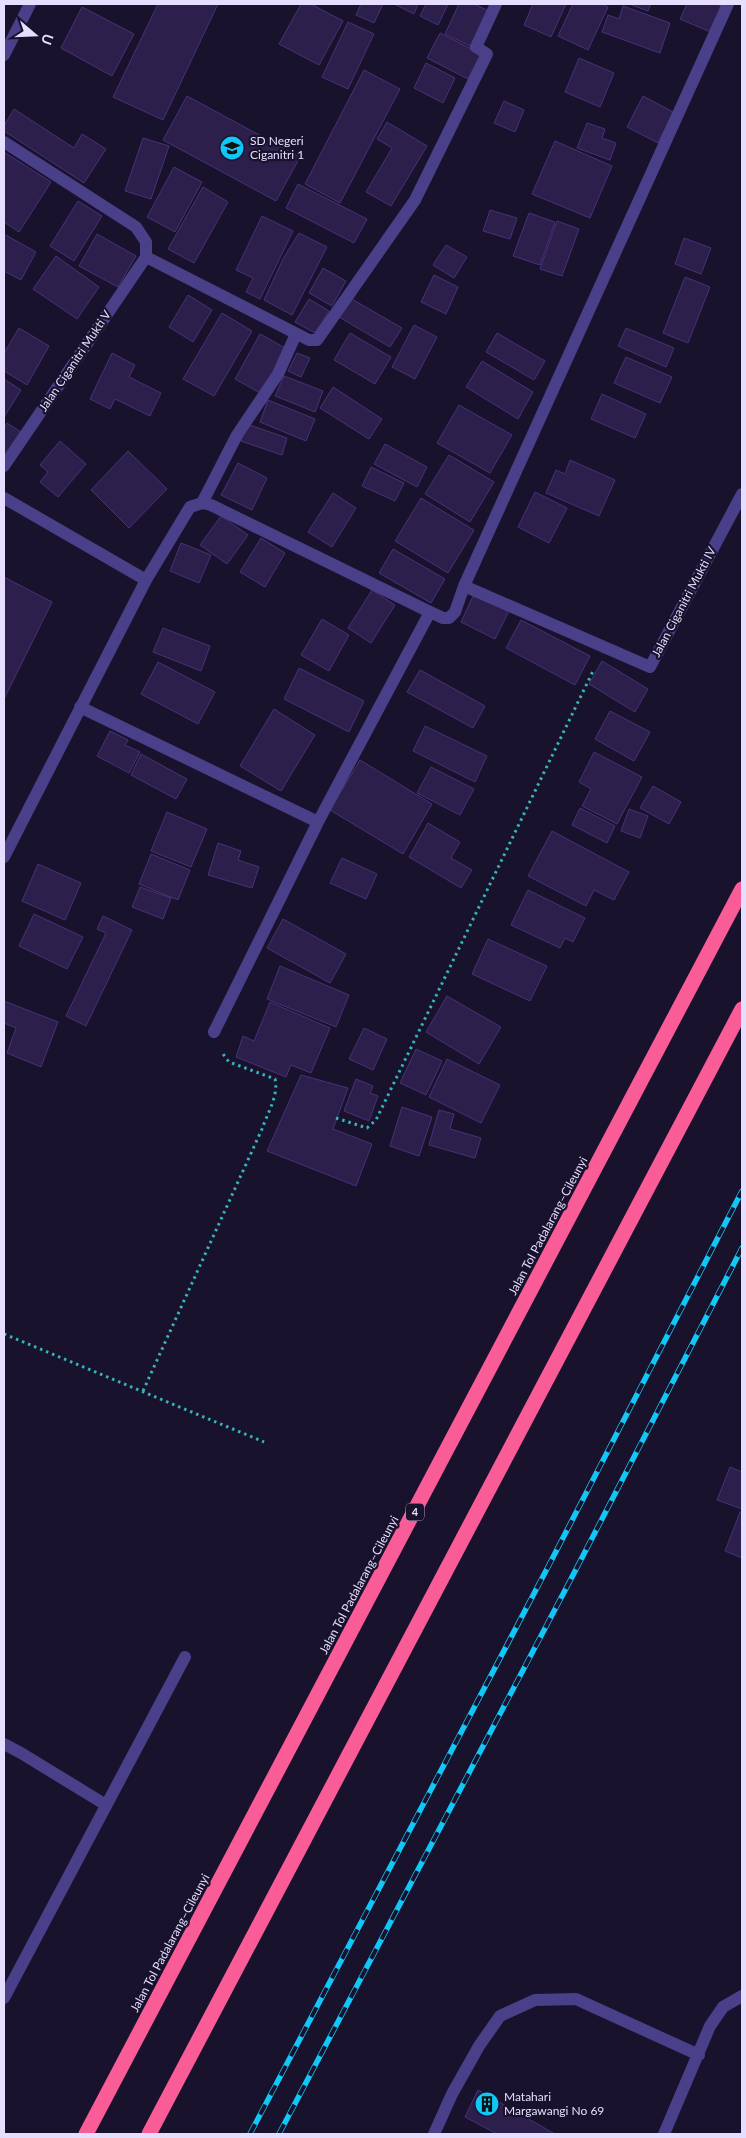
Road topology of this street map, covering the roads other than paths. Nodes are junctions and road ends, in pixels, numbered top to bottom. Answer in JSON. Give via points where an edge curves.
{"nodes":[{"id":1,"x":30,"y":4,"type":"edge"},
{"id":2,"x":496,"y":4,"type":"edge"},
{"id":3,"x":728,"y":4,"type":"edge"},
{"id":4,"x":4,"y":55,"type":"edge"},
{"id":5,"x":4,"y":142,"type":"edge"},
{"id":6,"x":146,"y":257,"type":"junction"},
{"id":7,"x":296,"y":334,"type":"junction"},
{"id":8,"x":4,"y":466,"type":"edge"},
{"id":9,"x":742,"y":494,"type":"edge"},
{"id":10,"x":4,"y":498,"type":"edge"},
{"id":11,"x":202,"y":503,"type":"junction"},
{"id":12,"x":146,"y":580,"type":"junction"},
{"id":13,"x":464,"y":586,"type":"junction"},
{"id":14,"x":430,"y":612,"type":"junction"},
{"id":15,"x":80,"y":707,"type":"junction"},
{"id":16,"x":318,"y":822,"type":"junction"},
{"id":17,"x":4,"y":857,"type":"edge"},
{"id":18,"x":742,"y":889,"type":"edge"},
{"id":19,"x":742,"y":1009,"type":"edge"},
{"id":20,"x":214,"y":1032,"type":"road end"},
{"id":21,"x":185,"y":1657,"type":"dead end"},
{"id":22,"x":4,"y":1744,"type":"edge"},
{"id":23,"x":106,"y":1805,"type":"junction"},
{"id":24,"x":742,"y":1996,"type":"edge"},
{"id":25,"x":4,"y":1998,"type":"edge"},
{"id":26,"x":699,"y":2055,"type":"junction"},
{"id":27,"x":86,"y":2134,"type":"edge"},
{"id":28,"x":148,"y":2134,"type":"edge"},
{"id":29,"x":434,"y":2134,"type":"edge"},
{"id":30,"x":664,"y":2134,"type":"edge"}],
"edges":[{"from":1,"to":4,"type":"street"},
{"from":2,"to":7,"type":"street","via":[[476,47],[487,54],[415,200],[317,340]]},
{"from":3,"to":13,"type":"street"},
{"from":5,"to":6,"type":"street","via":[[136,227],[146,242]]},
{"from":6,"to":7,"type":"street"},
{"from":6,"to":8,"type":"street","name":"Jalan Ciganitri Mukti V"},
{"from":7,"to":11,"type":"street","via":[[278,374],[237,435]]},
{"from":9,"to":13,"type":"street","name":"Jalan Ciganitri Mukti IV","via":[[650,667]]},
{"from":10,"to":12,"type":"street"},
{"from":11,"to":12,"type":"street","via":[[190,506]]},
{"from":11,"to":14,"type":"street"},
{"from":12,"to":15,"type":"street"},
{"from":13,"to":14,"type":"street","via":[[455,612],[449,618]]},
{"from":14,"to":16,"type":"street"},
{"from":15,"to":16,"type":"street"},
{"from":15,"to":17,"type":"street"},
{"from":16,"to":20,"type":"street"},
{"from":18,"to":27,"type":"highway","name":"Jalan Tol Padalarang–Cileunyi","number":"4"},
{"from":19,"to":28,"type":"highway"},
{"from":21,"to":23,"type":"street"},
{"from":22,"to":23,"type":"street"},
{"from":23,"to":25,"type":"street"},
{"from":24,"to":26,"type":"street","via":[[723,2007],[710,2026]]},
{"from":26,"to":29,"type":"street","via":[[576,1999],[535,2000],[500,2016],[452,2094]]},
{"from":26,"to":30,"type":"street"}]}
